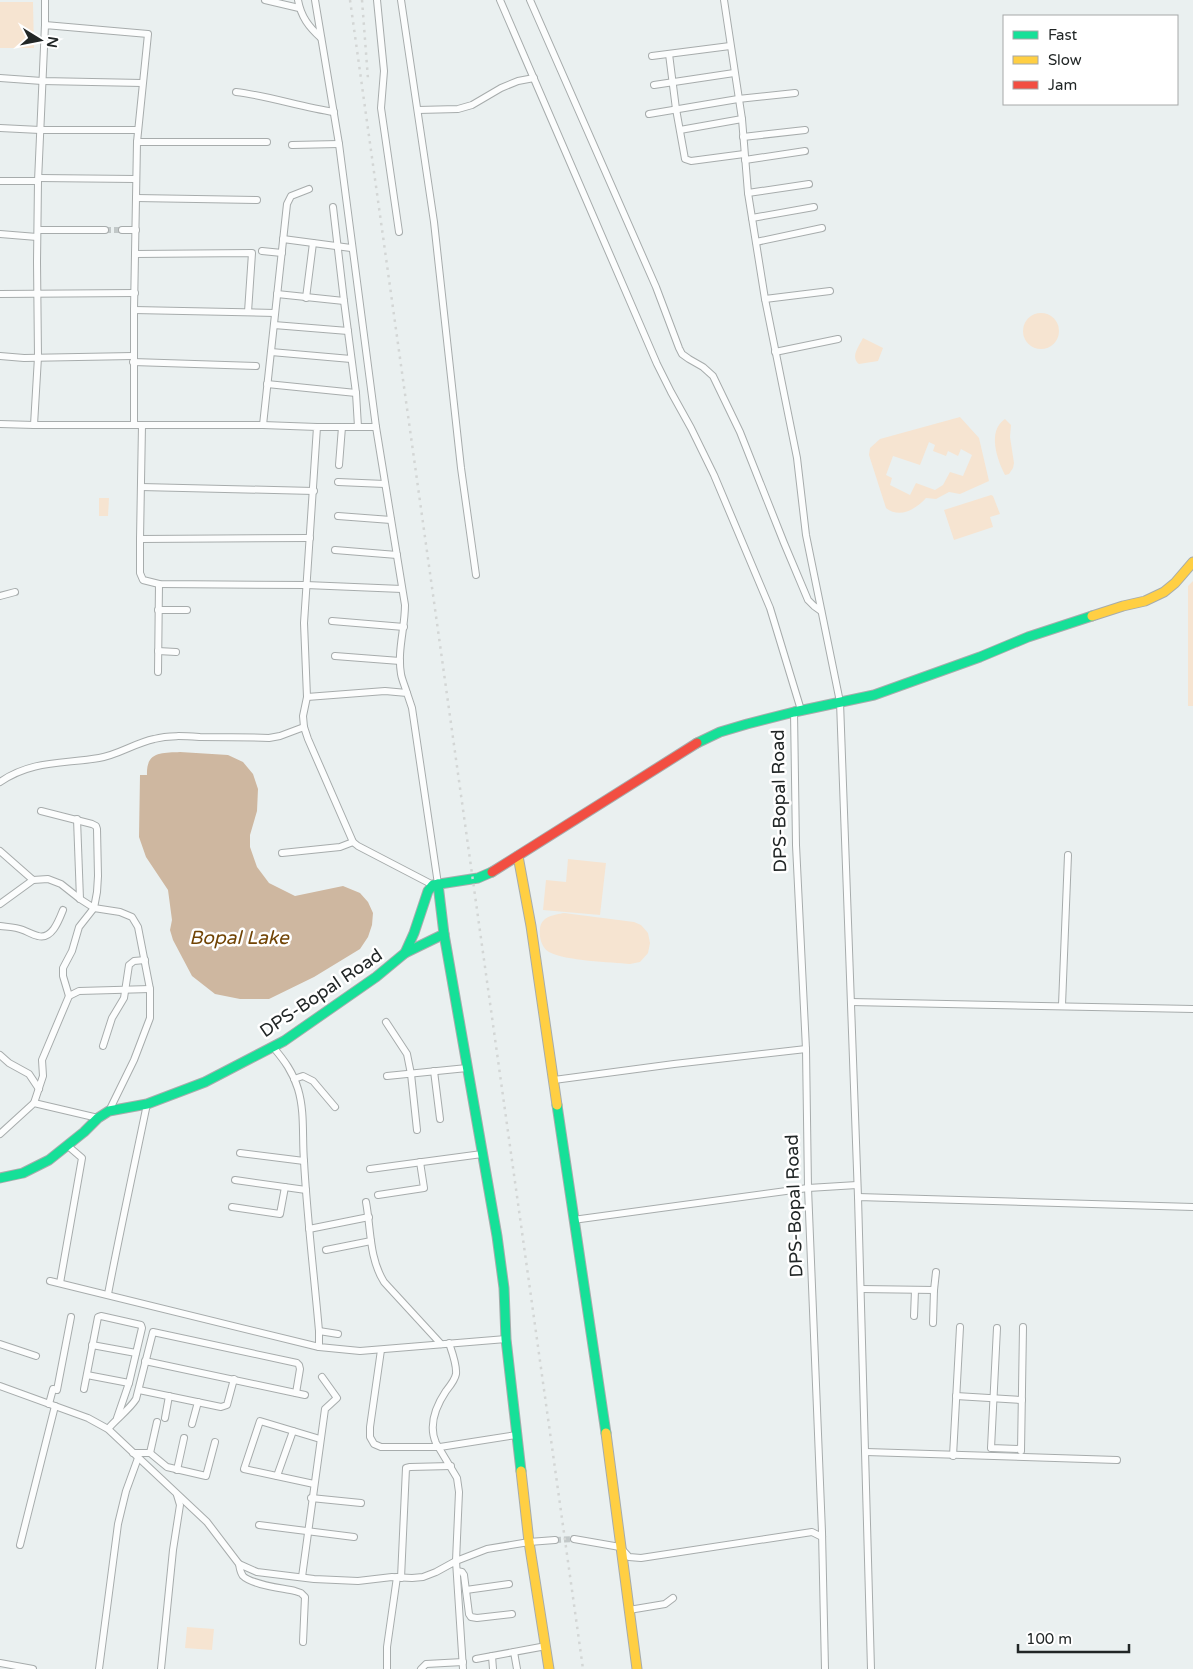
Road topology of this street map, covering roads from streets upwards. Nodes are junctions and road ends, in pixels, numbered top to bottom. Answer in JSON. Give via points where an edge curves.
{"nodes":[{"id":1,"x":44,"y":0,"type":"edge"},
{"id":2,"x":265,"y":0,"type":"edge"},
{"id":3,"x":298,"y":0,"type":"edge"},
{"id":4,"x":315,"y":0,"type":"edge"},
{"id":5,"x":377,"y":0,"type":"edge"},
{"id":6,"x":401,"y":0,"type":"edge"},
{"id":7,"x":500,"y":0,"type":"edge"},
{"id":8,"x":530,"y":0,"type":"edge"},
{"id":9,"x":724,"y":0,"type":"edge"},
{"id":10,"x":299,"y":8,"type":"junction"},
{"id":11,"x":45,"y":25,"type":"junction"},
{"id":12,"x":321,"y":38,"type":"junction"},
{"id":13,"x":730,"y":46,"type":"junction"},
{"id":14,"x":669,"y":54,"type":"junction"},
{"id":15,"x":652,"y":56,"type":"dead end"},
{"id":16,"x":734,"y":73,"type":"junction"},
{"id":17,"x":0,"y":78,"type":"edge"},
{"id":18,"x":534,"y":78,"type":"junction"},
{"id":19,"x":42,"y":81,"type":"junction"},
{"id":20,"x":142,"y":83,"type":"junction"},
{"id":21,"x":673,"y":83,"type":"junction"},
{"id":22,"x":654,"y":86,"type":"dead end"},
{"id":23,"x":236,"y":92,"type":"dead end"},
{"id":24,"x":795,"y":93,"type":"dead end"},
{"id":25,"x":738,"y":99,"type":"junction"},
{"id":26,"x":418,"y":110,"type":"junction"},
{"id":27,"x":676,"y":110,"type":"junction"},
{"id":28,"x":334,"y":112,"type":"junction"},
{"id":29,"x":649,"y":114,"type":"dead end"},
{"id":30,"x":742,"y":120,"type":"junction"},
{"id":31,"x":0,"y":128,"type":"edge"},
{"id":32,"x":40,"y":130,"type":"junction"},
{"id":33,"x":138,"y":130,"type":"junction"},
{"id":34,"x":680,"y":130,"type":"junction"},
{"id":35,"x":805,"y":130,"type":"dead end"},
{"id":36,"x":743,"y":137,"type":"junction"},
{"id":37,"x":137,"y":142,"type":"junction"},
{"id":38,"x":267,"y":142,"type":"dead end"},
{"id":39,"x":339,"y":144,"type":"junction"},
{"id":40,"x":292,"y":145,"type":"dead end"},
{"id":41,"x":805,"y":151,"type":"dead end"},
{"id":42,"x":744,"y":157,"type":"junction"},
{"id":43,"x":136,"y":179,"type":"junction"},
{"id":44,"x":38,"y":180,"type":"junction"},
{"id":45,"x":0,"y":181,"type":"edge"},
{"id":46,"x":809,"y":184,"type":"dead end"},
{"id":47,"x":308,"y":189,"type":"dead end"},
{"id":48,"x":748,"y":193,"type":"junction"},
{"id":49,"x":136,"y":198,"type":"junction"},
{"id":50,"x":257,"y":200,"type":"dead end"},
{"id":51,"x":333,"y":207,"type":"dead end"},
{"id":52,"x":814,"y":207,"type":"dead end"},
{"id":53,"x":752,"y":218,"type":"junction"},
{"id":54,"x":822,"y":228,"type":"dead end"},
{"id":55,"x":105,"y":230,"type":"tunnel mouth"},
{"id":56,"x":122,"y":230,"type":"tunnel mouth"},
{"id":57,"x":136,"y":230,"type":"junction"},
{"id":58,"x":399,"y":232,"type":"dead end"},
{"id":59,"x":37,"y":233,"type":"junction"},
{"id":60,"x":0,"y":234,"type":"edge"},
{"id":61,"x":283,"y":239,"type":"junction"},
{"id":62,"x":756,"y":242,"type":"junction"},
{"id":63,"x":313,"y":243,"type":"junction"},
{"id":64,"x":338,"y":247,"type":"junction"},
{"id":65,"x":351,"y":248,"type":"junction"},
{"id":66,"x":262,"y":251,"type":"dead end"},
{"id":67,"x":135,"y":254,"type":"junction"},
{"id":68,"x":282,"y":254,"type":"junction"},
{"id":69,"x":830,"y":291,"type":"dead end"},
{"id":70,"x":135,"y":293,"type":"junction"},
{"id":71,"x":0,"y":294,"type":"edge"},
{"id":72,"x":38,"y":294,"type":"junction"},
{"id":73,"x":277,"y":294,"type":"junction"},
{"id":74,"x":306,"y":298,"type":"junction"},
{"id":75,"x":765,"y":299,"type":"junction"},
{"id":76,"x":344,"y":301,"type":"junction"},
{"id":77,"x":134,"y":310,"type":"junction"},
{"id":78,"x":248,"y":312,"type":"junction"},
{"id":79,"x":276,"y":313,"type":"junction"},
{"id":80,"x":274,"y":325,"type":"junction"},
{"id":81,"x":348,"y":331,"type":"junction"},
{"id":82,"x":838,"y":339,"type":"dead end"},
{"id":83,"x":271,"y":352,"type":"junction"},
{"id":84,"x":775,"y":352,"type":"junction"},
{"id":85,"x":0,"y":356,"type":"edge"},
{"id":86,"x":38,"y":357,"type":"junction"},
{"id":87,"x":133,"y":359,"type":"junction"},
{"id":88,"x":351,"y":359,"type":"junction"},
{"id":89,"x":256,"y":366,"type":"dead end"},
{"id":90,"x":267,"y":384,"type":"junction"},
{"id":91,"x":356,"y":393,"type":"junction"},
{"id":92,"x":0,"y":424,"type":"edge"},
{"id":93,"x":134,"y":424,"type":"junction"},
{"id":94,"x":34,"y":425,"type":"junction"},
{"id":95,"x":142,"y":425,"type":"junction"},
{"id":96,"x":263,"y":425,"type":"junction"},
{"id":97,"x":317,"y":427,"type":"junction"},
{"id":98,"x":342,"y":427,"type":"junction"},
{"id":99,"x":358,"y":427,"type":"junction"},
{"id":100,"x":376,"y":427,"type":"junction"},
{"id":101,"x":339,"y":465,"type":"dead end"},
{"id":102,"x":338,"y":482,"type":"dead end"},
{"id":103,"x":386,"y":484,"type":"junction"},
{"id":104,"x":141,"y":487,"type":"junction"},
{"id":105,"x":314,"y":491,"type":"junction"},
{"id":106,"x":338,"y":516,"type":"dead end"},
{"id":107,"x":391,"y":520,"type":"junction"},
{"id":108,"x":310,"y":538,"type":"junction"},
{"id":109,"x":140,"y":539,"type":"junction"},
{"id":110,"x":335,"y":550,"type":"dead end"},
{"id":111,"x":397,"y":555,"type":"junction"},
{"id":112,"x":1193,"y":562,"type":"edge"},
{"id":113,"x":476,"y":574,"type":"dead end"},
{"id":114,"x":159,"y":584,"type":"junction"},
{"id":115,"x":306,"y":585,"type":"junction"},
{"id":116,"x":402,"y":589,"type":"junction"},
{"id":117,"x":15,"y":592,"type":"dead end"},
{"id":118,"x":0,"y":596,"type":"edge"},
{"id":119,"x":158,"y":610,"type":"junction"},
{"id":120,"x":187,"y":610,"type":"dead end"},
{"id":121,"x":821,"y":611,"type":"junction"},
{"id":122,"x":332,"y":621,"type":"dead end"},
{"id":123,"x":404,"y":627,"type":"junction"},
{"id":124,"x":158,"y":652,"type":"junction"},
{"id":125,"x":176,"y":652,"type":"dead end"},
{"id":126,"x":335,"y":656,"type":"dead end"},
{"id":127,"x":400,"y":661,"type":"junction"},
{"id":128,"x":158,"y":672,"type":"dead end"},
{"id":129,"x":407,"y":693,"type":"junction"},
{"id":130,"x":307,"y":697,"type":"junction"},
{"id":131,"x":840,"y":702,"type":"junction"},
{"id":132,"x":802,"y":710,"type":"junction"},
{"id":133,"x":304,"y":727,"type":"junction"},
{"id":134,"x":0,"y":782,"type":"edge"},
{"id":135,"x":41,"y":811,"type":"dead end"},
{"id":136,"x":77,"y":819,"type":"junction"},
{"id":137,"x":353,"y":842,"type":"junction"},
{"id":138,"x":0,"y":851,"type":"edge"},
{"id":139,"x":282,"y":853,"type":"dead end"},
{"id":140,"x":1068,"y":855,"type":"dead end"},
{"id":141,"x":518,"y":856,"type":"junction"},
{"id":142,"x":32,"y":880,"type":"junction"},
{"id":143,"x":436,"y":884,"type":"junction"},
{"id":144,"x":80,"y":899,"type":"junction"},
{"id":145,"x":0,"y":904,"type":"edge"},
{"id":146,"x":94,"y":908,"type":"junction"},
{"id":147,"x":63,"y":910,"type":"dead end"},
{"id":148,"x":0,"y":926,"type":"edge"},
{"id":149,"x":444,"y":934,"type":"junction"},
{"id":150,"x":405,"y":953,"type":"junction"},
{"id":151,"x":145,"y":960,"type":"junction"},
{"id":152,"x":150,"y":989,"type":"junction"},
{"id":153,"x":126,"y":990,"type":"junction"},
{"id":154,"x":69,"y":996,"type":"junction"},
{"id":155,"x":851,"y":1002,"type":"junction"},
{"id":156,"x":1062,"y":1005,"type":"junction"},
{"id":157,"x":1193,"y":1009,"type":"edge"},
{"id":158,"x":386,"y":1022,"type":"dead end"},
{"id":159,"x":103,"y":1046,"type":"dead end"},
{"id":160,"x":273,"y":1047,"type":"junction"},
{"id":161,"x":806,"y":1049,"type":"junction"},
{"id":162,"x":0,"y":1055,"type":"edge"},
{"id":163,"x":467,"y":1068,"type":"junction"},
{"id":164,"x":434,"y":1071,"type":"junction"},
{"id":165,"x":411,"y":1074,"type":"junction"},
{"id":166,"x":387,"y":1076,"type":"dead end"},
{"id":167,"x":294,"y":1080,"type":"junction"},
{"id":168,"x":554,"y":1080,"type":"junction"},
{"id":169,"x":39,"y":1089,"type":"junction"},
{"id":170,"x":34,"y":1103,"type":"junction"},
{"id":171,"x":147,"y":1104,"type":"junction"},
{"id":172,"x":335,"y":1107,"type":"dead end"},
{"id":173,"x":109,"y":1111,"type":"junction"},
{"id":174,"x":98,"y":1118,"type":"junction"},
{"id":175,"x":440,"y":1119,"type":"dead end"},
{"id":176,"x":417,"y":1130,"type":"dead end"},
{"id":177,"x":0,"y":1134,"type":"edge"},
{"id":178,"x":68,"y":1146,"type":"junction"},
{"id":179,"x":240,"y":1152,"type":"dead end"},
{"id":180,"x":482,"y":1154,"type":"junction"},
{"id":181,"x":304,"y":1161,"type":"junction"},
{"id":182,"x":420,"y":1162,"type":"junction"},
{"id":183,"x":370,"y":1169,"type":"dead end"},
{"id":184,"x":0,"y":1178,"type":"edge"},
{"id":185,"x":235,"y":1180,"type":"dead end"},
{"id":186,"x":857,"y":1185,"type":"junction"},
{"id":187,"x":285,"y":1187,"type":"junction"},
{"id":188,"x":808,"y":1188,"type":"junction"},
{"id":189,"x":306,"y":1190,"type":"junction"},
{"id":190,"x":378,"y":1195,"type":"dead end"},
{"id":191,"x":858,"y":1197,"type":"junction"},
{"id":192,"x":366,"y":1202,"type":"dead end"},
{"id":193,"x":232,"y":1207,"type":"dead end"},
{"id":194,"x":1193,"y":1207,"type":"edge"},
{"id":195,"x":369,"y":1218,"type":"junction"},
{"id":196,"x":573,"y":1220,"type":"junction"},
{"id":197,"x":309,"y":1229,"type":"junction"},
{"id":198,"x":371,"y":1241,"type":"junction"},
{"id":199,"x":326,"y":1250,"type":"dead end"},
{"id":200,"x":936,"y":1272,"type":"dead end"},
{"id":201,"x":50,"y":1281,"type":"dead end"},
{"id":202,"x":60,"y":1283,"type":"junction"},
{"id":203,"x":861,"y":1289,"type":"junction"},
{"id":204,"x":915,"y":1290,"type":"junction"},
{"id":205,"x":934,"y":1290,"type":"junction"},
{"id":206,"x":108,"y":1294,"type":"junction"},
{"id":207,"x":914,"y":1316,"type":"dead end"},
{"id":208,"x":71,"y":1317,"type":"dead end"},
{"id":209,"x":933,"y":1323,"type":"dead end"},
{"id":210,"x":960,"y":1327,"type":"dead end"},
{"id":211,"x":1023,"y":1327,"type":"dead end"},
{"id":212,"x":996,"y":1328,"type":"dead end"},
{"id":213,"x":320,"y":1331,"type":"junction"},
{"id":214,"x":338,"y":1334,"type":"dead end"},
{"id":215,"x":506,"y":1339,"type":"junction"},
{"id":216,"x":449,"y":1343,"type":"junction"},
{"id":217,"x":0,"y":1344,"type":"edge"},
{"id":218,"x":441,"y":1344,"type":"junction"},
{"id":219,"x":92,"y":1345,"type":"junction"},
{"id":220,"x":319,"y":1347,"type":"junction"},
{"id":221,"x":381,"y":1350,"type":"junction"},
{"id":222,"x":136,"y":1353,"type":"junction"},
{"id":223,"x":36,"y":1356,"type":"dead end"},
{"id":224,"x":145,"y":1361,"type":"junction"},
{"id":225,"x":87,"y":1375,"type":"junction"},
{"id":226,"x":322,"y":1377,"type":"dead end"},
{"id":227,"x":234,"y":1379,"type":"junction"},
{"id":228,"x":129,"y":1383,"type":"junction"},
{"id":229,"x":0,"y":1388,"type":"edge"},
{"id":230,"x":84,"y":1389,"type":"dead end"},
{"id":231,"x":138,"y":1390,"type":"junction"},
{"id":232,"x":296,"y":1393,"type":"junction"},
{"id":233,"x":305,"y":1395,"type":"dead end"},
{"id":234,"x":170,"y":1396,"type":"junction"},
{"id":235,"x":956,"y":1396,"type":"junction"},
{"id":236,"x":993,"y":1399,"type":"junction"},
{"id":237,"x":1022,"y":1400,"type":"junction"},
{"id":238,"x":198,"y":1402,"type":"junction"},
{"id":239,"x":52,"y":1405,"type":"junction"},
{"id":240,"x":117,"y":1418,"type":"junction"},
{"id":241,"x":165,"y":1418,"type":"dead end"},
{"id":242,"x":157,"y":1422,"type":"dead end"},
{"id":243,"x":192,"y":1424,"type":"dead end"},
{"id":244,"x":108,"y":1429,"type":"junction"},
{"id":245,"x":292,"y":1431,"type":"junction"},
{"id":246,"x":516,"y":1435,"type":"junction"},
{"id":247,"x":184,"y":1438,"type":"dead end"},
{"id":248,"x":320,"y":1439,"type":"junction"},
{"id":249,"x":214,"y":1442,"type":"dead end"},
{"id":250,"x":440,"y":1447,"type":"junction"},
{"id":251,"x":1021,"y":1449,"type":"junction"},
{"id":252,"x":866,"y":1452,"type":"junction"},
{"id":253,"x":132,"y":1453,"type":"junction"},
{"id":254,"x":150,"y":1453,"type":"junction"},
{"id":255,"x":953,"y":1456,"type":"junction"},
{"id":256,"x":1020,"y":1457,"type":"junction"},
{"id":257,"x":138,"y":1458,"type":"junction"},
{"id":258,"x":1117,"y":1460,"type":"dead end"},
{"id":259,"x":452,"y":1466,"type":"junction"},
{"id":260,"x":177,"y":1470,"type":"junction"},
{"id":261,"x":277,"y":1476,"type":"junction"},
{"id":262,"x":314,"y":1484,"type":"junction"},
{"id":263,"x":176,"y":1494,"type":"junction"},
{"id":264,"x":311,"y":1498,"type":"junction"},
{"id":265,"x":361,"y":1504,"type":"dead end"},
{"id":266,"x":259,"y":1525,"type":"dead end"},
{"id":267,"x":307,"y":1531,"type":"junction"},
{"id":268,"x":354,"y":1537,"type":"dead end"},
{"id":269,"x":822,"y":1537,"type":"junction"},
{"id":270,"x":574,"y":1539,"type":"tunnel mouth"},
{"id":271,"x":555,"y":1540,"type":"tunnel mouth"},
{"id":272,"x":529,"y":1542,"type":"junction"},
{"id":273,"x":20,"y":1545,"type":"dead end"},
{"id":274,"x":620,"y":1548,"type":"junction"},
{"id":275,"x":456,"y":1561,"type":"junction"},
{"id":276,"x":239,"y":1564,"type":"junction"},
{"id":277,"x":457,"y":1571,"type":"junction"},
{"id":278,"x":302,"y":1577,"type":"junction"},
{"id":279,"x":399,"y":1578,"type":"junction"},
{"id":280,"x":509,"y":1584,"type":"dead end"},
{"id":281,"x":466,"y":1590,"type":"junction"},
{"id":282,"x":673,"y":1598,"type":"dead end"},
{"id":283,"x":629,"y":1610,"type":"junction"},
{"id":284,"x":512,"y":1614,"type":"dead end"},
{"id":285,"x":303,"y":1642,"type":"dead end"},
{"id":286,"x":546,"y":1646,"type":"junction"},
{"id":287,"x":514,"y":1652,"type":"junction"},
{"id":288,"x":492,"y":1656,"type":"junction"},
{"id":289,"x":476,"y":1659,"type":"dead end"},
{"id":290,"x":0,"y":1663,"type":"edge"},
{"id":291,"x":463,"y":1666,"type":"edge"},
{"id":292,"x":33,"y":1669,"type":"edge"},
{"id":293,"x":99,"y":1669,"type":"edge"},
{"id":294,"x":161,"y":1669,"type":"edge"},
{"id":295,"x":387,"y":1669,"type":"edge"},
{"id":296,"x":421,"y":1669,"type":"edge"},
{"id":297,"x":493,"y":1669,"type":"edge"},
{"id":298,"x":516,"y":1669,"type":"edge"},
{"id":299,"x":549,"y":1669,"type":"edge"},
{"id":300,"x":637,"y":1669,"type":"edge"},
{"id":301,"x":825,"y":1669,"type":"edge"},
{"id":302,"x":871,"y":1669,"type":"edge"}],
"edges":[{"from":1,"to":11,"type":"street"},
{"from":2,"to":10,"type":"street"},
{"from":3,"to":10,"type":"street"},
{"from":4,"to":12,"type":"street"},
{"from":5,"to":58,"type":"street","via":[[384,71],[382,114]]},
{"from":6,"to":26,"type":"street"},
{"from":7,"to":18,"type":"street"},
{"from":8,"to":121,"type":"street","via":[[656,287],[678,348],[713,376],[740,432],[808,600]]},
{"from":9,"to":13,"type":"street"},
{"from":10,"to":12,"type":"street","via":[[307,25]]},
{"from":11,"to":19,"type":"street"},
{"from":11,"to":20,"type":"street","via":[[148,34]]},
{"from":12,"to":28,"type":"street"},
{"from":13,"to":14,"type":"street"},
{"from":13,"to":16,"type":"street"},
{"from":14,"to":15,"type":"street"},
{"from":14,"to":21,"type":"street"},
{"from":16,"to":21,"type":"street"},
{"from":16,"to":25,"type":"street"},
{"from":17,"to":19,"type":"street"},
{"from":18,"to":26,"type":"street","via":[[501,88],[472,106]]},
{"from":18,"to":132,"type":"street","via":[[657,364],[717,484],[770,608]]},
{"from":19,"to":20,"type":"street"},
{"from":19,"to":32,"type":"street"},
{"from":20,"to":33,"type":"street"},
{"from":21,"to":22,"type":"street"},
{"from":21,"to":27,"type":"street"},
{"from":23,"to":28,"type":"street"},
{"from":24,"to":25,"type":"street"},
{"from":25,"to":27,"type":"street"},
{"from":25,"to":30,"type":"street"},
{"from":26,"to":113,"type":"street"},
{"from":27,"to":29,"type":"street"},
{"from":27,"to":34,"type":"street"},
{"from":28,"to":39,"type":"street"},
{"from":30,"to":34,"type":"street"},
{"from":30,"to":36,"type":"street"},
{"from":31,"to":32,"type":"street"},
{"from":32,"to":33,"type":"street"},
{"from":32,"to":44,"type":"street"},
{"from":33,"to":37,"type":"street"},
{"from":34,"to":42,"type":"street","via":[[684,156],[688,160]]},
{"from":35,"to":36,"type":"street"},
{"from":36,"to":42,"type":"street"},
{"from":37,"to":38,"type":"street"},
{"from":37,"to":43,"type":"street"},
{"from":39,"to":40,"type":"street"},
{"from":39,"to":65,"type":"street"},
{"from":41,"to":42,"type":"street"},
{"from":42,"to":48,"type":"street"},
{"from":43,"to":44,"type":"street"},
{"from":43,"to":49,"type":"street"},
{"from":44,"to":45,"type":"street"},
{"from":44,"to":59,"type":"street"},
{"from":46,"to":48,"type":"street"},
{"from":47,"to":61,"type":"street","via":[[288,199]]},
{"from":48,"to":53,"type":"street"},
{"from":49,"to":50,"type":"street"},
{"from":49,"to":57,"type":"street"},
{"from":51,"to":64,"type":"street"},
{"from":52,"to":53,"type":"street"},
{"from":53,"to":62,"type":"street"},
{"from":54,"to":62,"type":"street"},
{"from":55,"to":59,"type":"street"},
{"from":56,"to":57,"type":"street"},
{"from":57,"to":67,"type":"street"},
{"from":59,"to":60,"type":"street"},
{"from":59,"to":72,"type":"street"},
{"from":61,"to":63,"type":"street"},
{"from":61,"to":68,"type":"street"},
{"from":62,"to":75,"type":"street"},
{"from":63,"to":64,"type":"street"},
{"from":63,"to":74,"type":"street"},
{"from":64,"to":65,"type":"street"},
{"from":64,"to":76,"type":"street"},
{"from":65,"to":100,"type":"street"},
{"from":66,"to":68,"type":"street"},
{"from":67,"to":70,"type":"street"},
{"from":67,"to":78,"type":"street","via":[[252,253]]},
{"from":68,"to":73,"type":"street"},
{"from":69,"to":75,"type":"street"},
{"from":70,"to":72,"type":"street"},
{"from":70,"to":77,"type":"street"},
{"from":71,"to":72,"type":"street"},
{"from":72,"to":86,"type":"street"},
{"from":73,"to":74,"type":"street"},
{"from":73,"to":79,"type":"street"},
{"from":74,"to":76,"type":"street"},
{"from":75,"to":84,"type":"street"},
{"from":76,"to":81,"type":"street"},
{"from":77,"to":78,"type":"street"},
{"from":77,"to":87,"type":"street"},
{"from":78,"to":79,"type":"street"},
{"from":79,"to":80,"type":"street"},
{"from":80,"to":81,"type":"street"},
{"from":80,"to":83,"type":"street"},
{"from":81,"to":88,"type":"street"},
{"from":82,"to":84,"type":"street"},
{"from":83,"to":88,"type":"street"},
{"from":83,"to":90,"type":"street"},
{"from":84,"to":121,"type":"street","via":[[797,458],[806,535]]},
{"from":85,"to":86,"type":"street"},
{"from":86,"to":87,"type":"street"},
{"from":86,"to":94,"type":"street"},
{"from":87,"to":89,"type":"street"},
{"from":87,"to":93,"type":"street"},
{"from":88,"to":91,"type":"street"},
{"from":90,"to":91,"type":"street"},
{"from":90,"to":96,"type":"street"},
{"from":91,"to":99,"type":"street"},
{"from":92,"to":94,"type":"street"},
{"from":93,"to":94,"type":"street"},
{"from":93,"to":95,"type":"street"},
{"from":95,"to":96,"type":"street"},
{"from":95,"to":104,"type":"street"},
{"from":96,"to":97,"type":"street"},
{"from":97,"to":98,"type":"street"},
{"from":97,"to":105,"type":"street"},
{"from":98,"to":99,"type":"street"},
{"from":98,"to":101,"type":"street"},
{"from":99,"to":100,"type":"street"},
{"from":100,"to":103,"type":"street"},
{"from":102,"to":103,"type":"street"},
{"from":103,"to":107,"type":"street"},
{"from":104,"to":105,"type":"street"},
{"from":104,"to":109,"type":"street"},
{"from":105,"to":108,"type":"street"},
{"from":106,"to":107,"type":"street"},
{"from":107,"to":111,"type":"street"},
{"from":108,"to":109,"type":"street"},
{"from":108,"to":115,"type":"street"},
{"from":109,"to":114,"type":"street","via":[[140,573],[143,580]]},
{"from":110,"to":111,"type":"street"},
{"from":111,"to":116,"type":"street"},
{"from":112,"to":131,"type":"street","via":[[1164,592],[1145,601],[1028,637],[874,696]]},
{"from":114,"to":115,"type":"street"},
{"from":114,"to":119,"type":"street"},
{"from":115,"to":116,"type":"street"},
{"from":115,"to":130,"type":"street"},
{"from":116,"to":123,"type":"street"},
{"from":117,"to":118,"type":"street"},
{"from":119,"to":120,"type":"street"},
{"from":119,"to":124,"type":"street"},
{"from":121,"to":131,"type":"street"},
{"from":122,"to":123,"type":"street"},
{"from":123,"to":127,"type":"street"},
{"from":124,"to":125,"type":"street"},
{"from":124,"to":128,"type":"street"},
{"from":126,"to":127,"type":"street"},
{"from":127,"to":129,"type":"street"},
{"from":129,"to":130,"type":"street","via":[[385,691]]},
{"from":129,"to":143,"type":"street","via":[[412,708]]},
{"from":130,"to":133,"type":"street"},
{"from":131,"to":132,"type":"street"},
{"from":131,"to":155,"type":"street"},
{"from":132,"to":141,"type":"street","name":"DPS-Bopal Road","via":[[720,732],[694,745]]},
{"from":132,"to":161,"type":"street","name":"DPS-Bopal Road","via":[[796,845]]},
{"from":133,"to":134,"type":"street","via":[[269,738],[155,738],[102,757],[28,767]]},
{"from":133,"to":137,"type":"street"},
{"from":135,"to":136,"type":"street"},
{"from":136,"to":144,"type":"street"},
{"from":136,"to":146,"type":"street","via":[[97,829],[98,885]]},
{"from":137,"to":139,"type":"street"},
{"from":137,"to":143,"type":"street"},
{"from":138,"to":142,"type":"street"},
{"from":140,"to":156,"type":"street"},
{"from":141,"to":143,"type":"street","name":"DPS-Bopal Road","via":[[478,878]]},
{"from":141,"to":168,"type":"street"},
{"from":142,"to":144,"type":"street","via":[[48,879],[62,884]]},
{"from":142,"to":145,"type":"street"},
{"from":143,"to":149,"type":"street"},
{"from":143,"to":150,"type":"street","name":"DPS-Bopal Road","via":[[428,891]]},
{"from":144,"to":146,"type":"street"},
{"from":146,"to":151,"type":"street","via":[[132,917],[138,927]]},
{"from":146,"to":154,"type":"street","via":[[79,927],[63,968]]},
{"from":147,"to":148,"type":"street","via":[[51,932],[42,937]]},
{"from":149,"to":150,"type":"street"},
{"from":149,"to":163,"type":"street"},
{"from":150,"to":160,"type":"street","name":"DPS-Bopal Road","via":[[376,978]]},
{"from":151,"to":152,"type":"street"},
{"from":151,"to":153,"type":"street","via":[[131,962]]},
{"from":152,"to":153,"type":"street"},
{"from":152,"to":173,"type":"street","via":[[150,1018]]},
{"from":153,"to":154,"type":"street","via":[[79,991]]},
{"from":153,"to":159,"type":"street"},
{"from":154,"to":169,"type":"street","via":[[42,1060],[43,1076]]},
{"from":155,"to":156,"type":"street"},
{"from":155,"to":186,"type":"street"},
{"from":156,"to":157,"type":"street"},
{"from":158,"to":165,"type":"street","via":[[407,1054]]},
{"from":160,"to":167,"type":"street"},
{"from":160,"to":171,"type":"street","name":"DPS-Bopal Road","via":[[205,1082]]},
{"from":161,"to":168,"type":"street"},
{"from":161,"to":188,"type":"street","name":"DPS-Bopal Road"},
{"from":162,"to":169,"type":"street","via":[[29,1074]]},
{"from":163,"to":164,"type":"street"},
{"from":163,"to":180,"type":"street"},
{"from":164,"to":165,"type":"street"},
{"from":164,"to":175,"type":"street"},
{"from":165,"to":166,"type":"street"},
{"from":165,"to":176,"type":"street"},
{"from":167,"to":172,"type":"street","via":[[303,1076],[313,1081]]},
{"from":167,"to":181,"type":"street","via":[[303,1119]]},
{"from":168,"to":196,"type":"street"},
{"from":169,"to":170,"type":"street"},
{"from":170,"to":174,"type":"street"},
{"from":170,"to":177,"type":"street"},
{"from":171,"to":173,"type":"street","name":"DPS-Bopal Road"},
{"from":171,"to":206,"type":"street"},
{"from":173,"to":174,"type":"street"},
{"from":174,"to":178,"type":"street"},
{"from":178,"to":184,"type":"street","via":[[23,1173]]},
{"from":178,"to":202,"type":"street","via":[[82,1158]]},
{"from":179,"to":181,"type":"street"},
{"from":180,"to":182,"type":"street"},
{"from":180,"to":215,"type":"street","via":[[501,1262]]},
{"from":181,"to":189,"type":"street"},
{"from":182,"to":183,"type":"street"},
{"from":182,"to":190,"type":"street","via":[[424,1188]]},
{"from":185,"to":187,"type":"street"},
{"from":186,"to":188,"type":"street"},
{"from":186,"to":191,"type":"street"},
{"from":187,"to":189,"type":"street"},
{"from":187,"to":193,"type":"street","via":[[280,1214]]},
{"from":188,"to":196,"type":"street"},
{"from":188,"to":269,"type":"street","name":"DPS-Bopal Road"},
{"from":189,"to":197,"type":"street"},
{"from":191,"to":194,"type":"street"},
{"from":191,"to":203,"type":"street"},
{"from":192,"to":195,"type":"street"},
{"from":195,"to":197,"type":"street"},
{"from":195,"to":198,"type":"street"},
{"from":196,"to":274,"type":"street","via":[[602,1403]]},
{"from":197,"to":213,"type":"street"},
{"from":198,"to":199,"type":"street"},
{"from":198,"to":218,"type":"street","via":[[377,1271],[384,1282]]},
{"from":200,"to":205,"type":"street"},
{"from":201,"to":202,"type":"street"},
{"from":202,"to":206,"type":"street"},
{"from":203,"to":204,"type":"street"},
{"from":203,"to":252,"type":"street"},
{"from":204,"to":205,"type":"street"},
{"from":204,"to":207,"type":"street"},
{"from":205,"to":209,"type":"street"},
{"from":206,"to":220,"type":"street"},
{"from":208,"to":239,"type":"street"},
{"from":210,"to":235,"type":"street"},
{"from":211,"to":237,"type":"street"},
{"from":212,"to":236,"type":"street"},
{"from":213,"to":214,"type":"street"},
{"from":213,"to":220,"type":"street"},
{"from":215,"to":216,"type":"street"},
{"from":215,"to":246,"type":"street"},
{"from":216,"to":218,"type":"street"},
{"from":216,"to":250,"type":"street","via":[[456,1375],[434,1418],[433,1436]]},
{"from":217,"to":223,"type":"street"},
{"from":218,"to":221,"type":"street"},
{"from":219,"to":222,"type":"street"},
{"from":219,"to":222,"type":"street","via":[[98,1317],[101,1316],[141,1326]]},
{"from":219,"to":225,"type":"street"},
{"from":220,"to":221,"type":"street"},
{"from":221,"to":250,"type":"street","via":[[370,1427],[374,1444],[381,1447]]},
{"from":222,"to":228,"type":"street"},
{"from":224,"to":227,"type":"street"},
{"from":224,"to":231,"type":"street"},
{"from":224,"to":232,"type":"street","via":[[153,1332],[297,1363],[300,1369]]},
{"from":225,"to":228,"type":"street"},
{"from":225,"to":230,"type":"street"},
{"from":226,"to":248,"type":"street","via":[[337,1398],[325,1409]]},
{"from":227,"to":232,"type":"street"},
{"from":227,"to":238,"type":"street","via":[[225,1407]]},
{"from":228,"to":240,"type":"street"},
{"from":229,"to":239,"type":"street"},
{"from":231,"to":234,"type":"street"},
{"from":231,"to":240,"type":"street","via":[[134,1403]]},
{"from":232,"to":233,"type":"street"},
{"from":234,"to":238,"type":"street"},
{"from":234,"to":241,"type":"street"},
{"from":235,"to":236,"type":"street"},
{"from":235,"to":255,"type":"street"},
{"from":236,"to":237,"type":"street"},
{"from":236,"to":251,"type":"street","via":[[991,1448]]},
{"from":237,"to":251,"type":"street"},
{"from":238,"to":243,"type":"street"},
{"from":239,"to":244,"type":"street"},
{"from":239,"to":273,"type":"street"},
{"from":240,"to":244,"type":"street"},
{"from":242,"to":254,"type":"street"},
{"from":244,"to":253,"type":"street"},
{"from":245,"to":248,"type":"street"},
{"from":245,"to":261,"type":"street"},
{"from":245,"to":261,"type":"street","via":[[260,1421],[244,1469]]},
{"from":246,"to":250,"type":"street"},
{"from":246,"to":272,"type":"street"},
{"from":247,"to":260,"type":"street"},
{"from":248,"to":262,"type":"street"},
{"from":249,"to":260,"type":"street","via":[[206,1476]]},
{"from":250,"to":259,"type":"street"},
{"from":251,"to":256,"type":"street"},
{"from":252,"to":255,"type":"street"},
{"from":252,"to":302,"type":"street"},
{"from":253,"to":254,"type":"street"},
{"from":253,"to":257,"type":"street"},
{"from":254,"to":260,"type":"street","via":[[167,1468]]},
{"from":255,"to":256,"type":"street"},
{"from":256,"to":258,"type":"street"},
{"from":257,"to":263,"type":"street"},
{"from":257,"to":293,"type":"street","via":[[118,1524]]},
{"from":259,"to":275,"type":"street","via":[[459,1492]]},
{"from":259,"to":279,"type":"street","via":[[406,1468]]},
{"from":261,"to":262,"type":"street"},
{"from":262,"to":264,"type":"street"},
{"from":263,"to":276,"type":"street","via":[[207,1522]]},
{"from":263,"to":294,"type":"street","via":[[180,1506]]},
{"from":264,"to":265,"type":"street"},
{"from":264,"to":267,"type":"street"},
{"from":266,"to":267,"type":"street"},
{"from":267,"to":268,"type":"street"},
{"from":267,"to":278,"type":"street"},
{"from":269,"to":274,"type":"street","via":[[812,1532],[641,1558],[630,1558]]},
{"from":269,"to":301,"type":"street","name":"DPS-Bopal Road"},
{"from":270,"to":274,"type":"street"},
{"from":271,"to":272,"type":"street"},
{"from":272,"to":275,"type":"street","via":[[487,1549]]},
{"from":272,"to":286,"type":"street"},
{"from":274,"to":283,"type":"street"},
{"from":275,"to":277,"type":"street"},
{"from":275,"to":279,"type":"street","via":[[423,1577]]},
{"from":276,"to":278,"type":"street","via":[[256,1572]]},
{"from":276,"to":285,"type":"street","via":[[245,1578],[295,1591],[305,1597]]},
{"from":277,"to":281,"type":"street","via":[[463,1573]]},
{"from":277,"to":291,"type":"street"},
{"from":278,"to":279,"type":"street","via":[[358,1581]]},
{"from":279,"to":295,"type":"street","via":[[387,1647]]},
{"from":280,"to":281,"type":"street"},
{"from":281,"to":284,"type":"street","via":[[471,1617]]},
{"from":282,"to":283,"type":"street","via":[[665,1604]]},
{"from":283,"to":300,"type":"street"},
{"from":286,"to":287,"type":"street"},
{"from":286,"to":299,"type":"street"},
{"from":287,"to":288,"type":"street"},
{"from":287,"to":298,"type":"street"},
{"from":288,"to":289,"type":"street"},
{"from":288,"to":297,"type":"street"},
{"from":290,"to":292,"type":"street"},
{"from":291,"to":296,"type":"street","via":[[426,1664]]}]}
